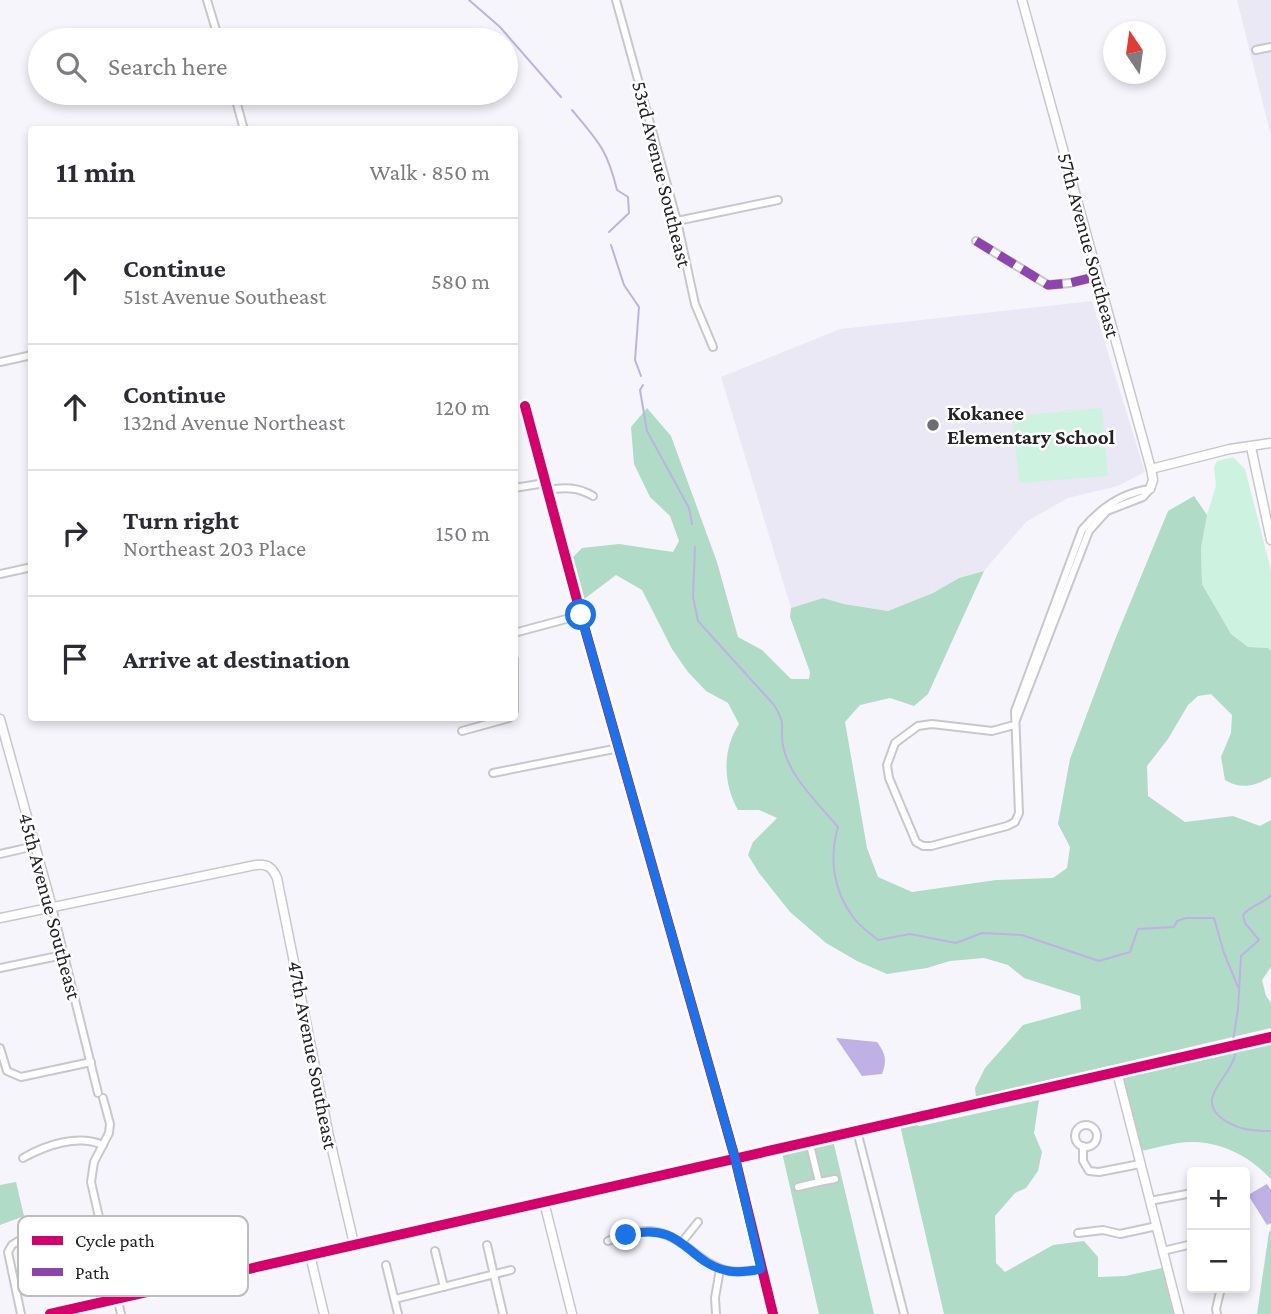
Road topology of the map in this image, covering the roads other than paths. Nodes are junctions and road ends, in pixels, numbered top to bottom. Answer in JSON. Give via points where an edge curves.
{"nodes":[{"id":1,"x":207,"y":0,"type":"edge"},
{"id":2,"x":616,"y":0,"type":"edge"},
{"id":3,"x":1022,"y":0,"type":"edge"},
{"id":4,"x":215,"y":28,"type":"edge"},
{"id":5,"x":1271,"y":47,"type":"edge"},
{"id":6,"x":1256,"y":50,"type":"dead end"},
{"id":7,"x":237,"y":105,"type":"edge"},
{"id":8,"x":243,"y":126,"type":"edge"},
{"id":9,"x":779,"y":200,"type":"dead end"},
{"id":10,"x":677,"y":221,"type":"junction"},
{"id":11,"x":976,"y":241,"type":"dead end"},
{"id":12,"x":1098,"y":276,"type":"junction"},
{"id":13,"x":713,"y":347,"type":"dead end"},
{"id":14,"x":28,"y":356,"type":"edge"},
{"id":15,"x":0,"y":362,"type":"edge"},
{"id":16,"x":525,"y":406,"type":"dead end"},
{"id":17,"x":1271,"y":443,"type":"edge"},
{"id":18,"x":1251,"y":447,"type":"junction"},
{"id":19,"x":1151,"y":469,"type":"junction"},
{"id":20,"x":546,"y":487,"type":"junction"},
{"id":21,"x":518,"y":488,"type":"edge"},
{"id":22,"x":1150,"y":489,"type":"joint"},
{"id":23,"x":593,"y":496,"type":"dead end"},
{"id":24,"x":1271,"y":540,"type":"edge"},
{"id":25,"x":28,"y":568,"type":"edge"},
{"id":26,"x":0,"y":574,"type":"edge"},
{"id":27,"x":581,"y":615,"type":"junction"},
{"id":28,"x":518,"y":632,"type":"edge"},
{"id":29,"x":0,"y":719,"type":"edge"},
{"id":30,"x":500,"y":721,"type":"edge"},
{"id":31,"x":1014,"y":725,"type":"junction"},
{"id":32,"x":462,"y":731,"type":"dead end"},
{"id":33,"x":620,"y":748,"type":"junction"},
{"id":34,"x":493,"y":773,"type":"dead end"},
{"id":35,"x":35,"y":846,"type":"junction"},
{"id":36,"x":0,"y":854,"type":"edge"},
{"id":37,"x":52,"y":907,"type":"junction"},
{"id":38,"x":0,"y":918,"type":"edge"},
{"id":39,"x":63,"y":955,"type":"junction"},
{"id":40,"x":0,"y":968,"type":"edge"},
{"id":41,"x":1271,"y":1037,"type":"edge"},
{"id":42,"x":0,"y":1048,"type":"edge"},
{"id":43,"x":91,"y":1062,"type":"junction"},
{"id":44,"x":1117,"y":1072,"type":"junction"},
{"id":45,"x":857,"y":1131,"type":"junction"},
{"id":46,"x":809,"y":1141,"type":"junction"},
{"id":47,"x":103,"y":1145,"type":"junction"},
{"id":48,"x":1083,"y":1146,"type":"dead end"},
{"id":49,"x":23,"y":1158,"type":"dead end"},
{"id":50,"x":735,"y":1158,"type":"junction"},
{"id":51,"x":1140,"y":1164,"type":"junction"},
{"id":52,"x":835,"y":1179,"type":"dead end"},
{"id":53,"x":819,"y":1182,"type":"junction"},
{"id":54,"x":798,"y":1187,"type":"dead end"},
{"id":55,"x":1187,"y":1194,"type":"edge"},
{"id":56,"x":1150,"y":1201,"type":"junction"},
{"id":57,"x":544,"y":1202,"type":"junction"},
{"id":58,"x":98,"y":1216,"type":"edge"},
{"id":59,"x":698,"y":1222,"type":"dead end"},
{"id":60,"x":1157,"y":1226,"type":"junction"},
{"id":61,"x":1078,"y":1233,"type":"dead end"},
{"id":62,"x":18,"y":1241,"type":"edge"},
{"id":63,"x":608,"y":1241,"type":"dead end"},
{"id":64,"x":682,"y":1242,"type":"junction"},
{"id":65,"x":354,"y":1244,"type":"junction"},
{"id":66,"x":487,"y":1245,"type":"dead end"},
{"id":67,"x":1187,"y":1245,"type":"edge"},
{"id":68,"x":435,"y":1251,"type":"dead end"},
{"id":69,"x":1163,"y":1251,"type":"junction"},
{"id":70,"x":310,"y":1255,"type":"junction"},
{"id":71,"x":386,"y":1265,"type":"dead end"},
{"id":72,"x":248,"y":1269,"type":"edge"},
{"id":73,"x":720,"y":1269,"type":"junction"},
{"id":74,"x":761,"y":1269,"type":"junction"},
{"id":75,"x":511,"y":1270,"type":"dead end"},
{"id":76,"x":494,"y":1275,"type":"junction"},
{"id":77,"x":444,"y":1287,"type":"junction"},
{"id":78,"x":1220,"y":1293,"type":"edge"},
{"id":79,"x":117,"y":1296,"type":"edge"},
{"id":80,"x":131,"y":1296,"type":"edge"},
{"id":81,"x":118,"y":1299,"type":"junction"},
{"id":82,"x":395,"y":1299,"type":"junction"},
{"id":83,"x":570,"y":1313,"type":"edge"},
{"id":84,"x":21,"y":1314,"type":"edge"},
{"id":85,"x":50,"y":1314,"type":"edge"},
{"id":86,"x":121,"y":1314,"type":"edge"},
{"id":87,"x":324,"y":1314,"type":"edge"},
{"id":88,"x":398,"y":1314,"type":"edge"},
{"id":89,"x":503,"y":1314,"type":"edge"},
{"id":90,"x":716,"y":1314,"type":"edge"},
{"id":91,"x":774,"y":1314,"type":"edge"},
{"id":92,"x":904,"y":1314,"type":"edge"},
{"id":93,"x":1179,"y":1314,"type":"edge"},
{"id":94,"x":1217,"y":1314,"type":"edge"}],
"edges":[{"from":1,"to":4,"type":"street"},
{"from":2,"to":10,"type":"street","name":"53rd Avenue Southeast"},
{"from":3,"to":12,"type":"street","name":"57th Avenue Southeast"},
{"from":5,"to":6,"type":"street"},
{"from":7,"to":8,"type":"street"},
{"from":9,"to":10,"type":"street"},
{"from":10,"to":13,"type":"street","name":"53rd Avenue Southeast","via":[[695,304]]},
{"from":11,"to":12,"type":"street","via":[[1048,285]]},
{"from":12,"to":19,"type":"street","name":"57th Avenue Southeast"},
{"from":14,"to":15,"type":"street"},
{"from":16,"to":20,"type":"street"},
{"from":17,"to":18,"type":"street"},
{"from":18,"to":19,"type":"street"},
{"from":18,"to":24,"type":"street"},
{"from":19,"to":22,"type":"street","name":"57th Avenue Southeast"},
{"from":20,"to":21,"type":"street"},
{"from":20,"to":23,"type":"street","via":[[582,489]]},
{"from":20,"to":27,"type":"street"},
{"from":22,"to":31,"type":"street","name":"57th Avenue Southeast","via":[[1118,499],[1097,512],[1082,530],[1015,711]]},
{"from":25,"to":26,"type":"street"},
{"from":27,"to":28,"type":"street"},
{"from":27,"to":33,"type":"street"},
{"from":29,"to":35,"type":"street","name":"45th Avenue Southeast"},
{"from":30,"to":32,"type":"street"},
{"from":31,"to":31,"type":"street","name":"57th Avenue Southeast","via":[[992,731],[918,726],[895,743],[887,765],[889,778],[916,842],[931,846],[1015,822],[1019,795]]},
{"from":33,"to":34,"type":"street"},
{"from":33,"to":50,"type":"street"},
{"from":35,"to":36,"type":"street"},
{"from":35,"to":37,"type":"street","name":"45th Avenue Southeast"},
{"from":37,"to":38,"type":"street"},
{"from":37,"to":39,"type":"street","name":"45th Avenue Southeast"},
{"from":37,"to":65,"type":"street","name":"47th Avenue Southeast","via":[[256,865],[270,867],[277,878]]},
{"from":39,"to":40,"type":"street"},
{"from":39,"to":43,"type":"street","name":"45th Avenue Southeast"},
{"from":41,"to":44,"type":"street"},
{"from":42,"to":43,"type":"street","via":[[4,1065],[21,1077]]},
{"from":43,"to":47,"type":"street","name":"45th Avenue Southeast","via":[[110,1125]]},
{"from":44,"to":45,"type":"street"},
{"from":44,"to":51,"type":"street"},
{"from":45,"to":46,"type":"street"},
{"from":45,"to":92,"type":"street"},
{"from":46,"to":50,"type":"street"},
{"from":46,"to":53,"type":"street"},
{"from":47,"to":49,"type":"street","via":[[77,1140],[38,1149]]},
{"from":47,"to":58,"type":"street","name":"45th Avenue Southeast","via":[[91,1182]]},
{"from":48,"to":51,"type":"street","via":[[1083,1161],[1089,1171]]},
{"from":50,"to":57,"type":"street"},
{"from":50,"to":74,"type":"street"},
{"from":51,"to":56,"type":"street"},
{"from":52,"to":53,"type":"street"},
{"from":53,"to":54,"type":"street"},
{"from":55,"to":56,"type":"street"},
{"from":56,"to":60,"type":"street"},
{"from":57,"to":65,"type":"street"},
{"from":57,"to":83,"type":"street"},
{"from":59,"to":64,"type":"street"},
{"from":60,"to":61,"type":"street","via":[[1120,1234],[1103,1230]]},
{"from":60,"to":69,"type":"street"},
{"from":62,"to":84,"type":"street","via":[[8,1252]]},
{"from":63,"to":64,"type":"street","via":[[650,1231]]},
{"from":64,"to":73,"type":"street"},
{"from":65,"to":70,"type":"street"},
{"from":66,"to":76,"type":"street"},
{"from":67,"to":69,"type":"street"},
{"from":68,"to":77,"type":"street"},
{"from":69,"to":93,"type":"street"},
{"from":70,"to":72,"type":"street"},
{"from":70,"to":87,"type":"street"},
{"from":71,"to":82,"type":"street"},
{"from":73,"to":74,"type":"street"},
{"from":73,"to":90,"type":"street"},
{"from":74,"to":91,"type":"street"},
{"from":75,"to":76,"type":"street"},
{"from":76,"to":77,"type":"street"},
{"from":76,"to":89,"type":"street"},
{"from":77,"to":82,"type":"street"},
{"from":78,"to":94,"type":"street"},
{"from":79,"to":81,"type":"street","name":"45th Avenue Southeast"},
{"from":80,"to":81,"type":"street"},
{"from":81,"to":85,"type":"street"},
{"from":81,"to":86,"type":"street","name":"45th Avenue Southeast"},
{"from":82,"to":88,"type":"street"}]}
